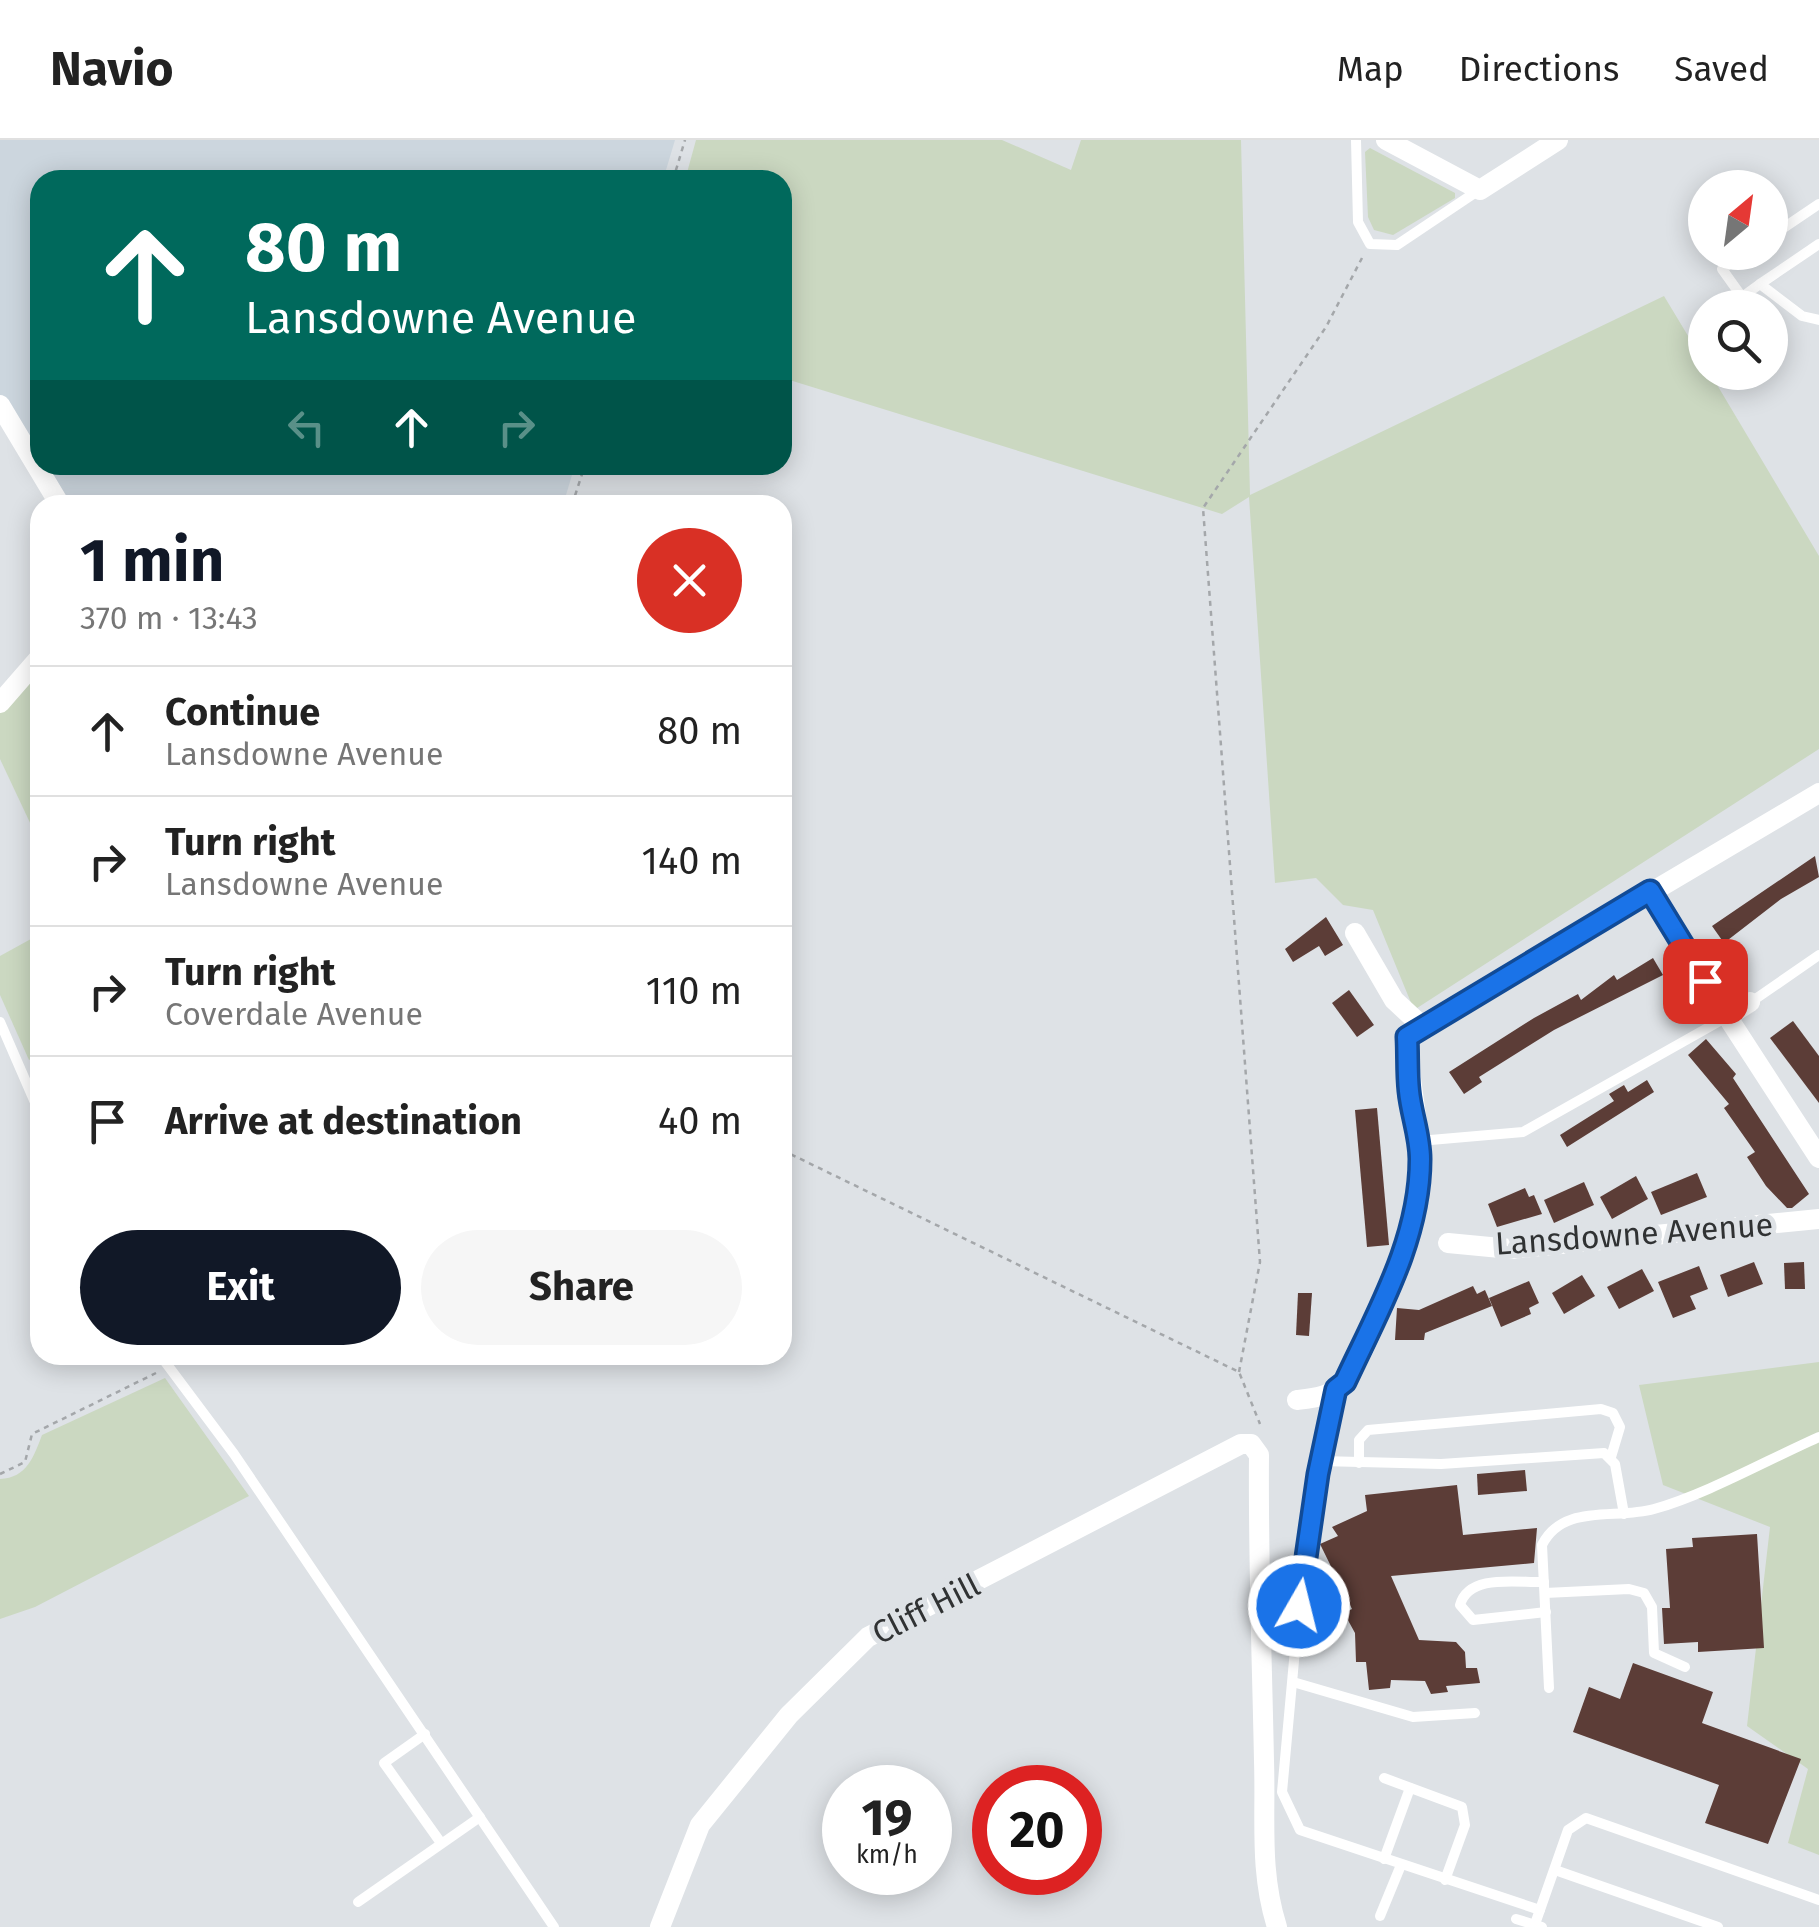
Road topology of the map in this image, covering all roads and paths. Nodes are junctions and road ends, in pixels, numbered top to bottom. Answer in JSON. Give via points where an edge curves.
{"nodes":[{"id":1,"x":685,"y":140,"type":"edge"},
{"id":2,"x":1356,"y":140,"type":"edge"},
{"id":3,"x":1386,"y":140,"type":"edge"},
{"id":4,"x":1558,"y":140,"type":"edge"},
{"id":5,"x":675,"y":170,"type":"edge"},
{"id":6,"x":1480,"y":190,"type":"junction"},
{"id":7,"x":1819,"y":204,"type":"edge"},
{"id":8,"x":1788,"y":225,"type":"edge"},
{"id":9,"x":1370,"y":244,"type":"junction"},
{"id":10,"x":1819,"y":244,"type":"edge"},
{"id":11,"x":1723,"y":270,"type":"edge"},
{"id":12,"x":1760,"y":284,"type":"junction"},
{"id":13,"x":1819,"y":320,"type":"edge"},
{"id":14,"x":0,"y":405,"type":"edge"},
{"id":15,"x":30,"y":455,"type":"edge"},
{"id":16,"x":30,"y":669,"type":"edge"},
{"id":17,"x":0,"y":704,"type":"edge"},
{"id":18,"x":1819,"y":794,"type":"edge"},
{"id":19,"x":1650,"y":891,"type":"junction"},
{"id":20,"x":1354,"y":933,"type":"dead end"},
{"id":21,"x":1819,"y":955,"type":"edge"},
{"id":22,"x":1750,"y":1002,"type":"joint"},
{"id":23,"x":1728,"y":1016,"type":"junction"},
{"id":24,"x":0,"y":1022,"type":"edge"},
{"id":25,"x":1422,"y":1026,"type":"junction"},
{"id":26,"x":30,"y":1091,"type":"edge"},
{"id":27,"x":1418,"y":1142,"type":"junction"},
{"id":28,"x":792,"y":1155,"type":"edge"},
{"id":29,"x":1819,"y":1158,"type":"edge"},
{"id":30,"x":1819,"y":1219,"type":"edge"},
{"id":31,"x":1448,"y":1244,"type":"dead end"},
{"id":32,"x":172,"y":1366,"type":"joint"},
{"id":33,"x":1239,"y":1372,"type":"junction"},
{"id":34,"x":1336,"y":1389,"type":"junction"},
{"id":35,"x":1297,"y":1400,"type":"dead end"},
{"id":36,"x":1819,"y":1437,"type":"edge"},
{"id":37,"x":1252,"y":1444,"type":"junction"},
{"id":38,"x":1611,"y":1458,"type":"junction"},
{"id":39,"x":1320,"y":1462,"type":"junction"},
{"id":40,"x":1360,"y":1463,"type":"junction"},
{"id":41,"x":0,"y":1474,"type":"edge"},
{"id":42,"x":1624,"y":1514,"type":"junction"},
{"id":43,"x":1544,"y":1588,"type":"junction"},
{"id":44,"x":1546,"y":1612,"type":"junction"},
{"id":45,"x":1685,"y":1666,"type":"dead end"},
{"id":46,"x":1294,"y":1682,"type":"junction"},
{"id":47,"x":1549,"y":1688,"type":"dead end"},
{"id":48,"x":1475,"y":1712,"type":"dead end"},
{"id":49,"x":425,"y":1734,"type":"junction"},
{"id":50,"x":1384,"y":1778,"type":"dead end"},
{"id":51,"x":1410,"y":1788,"type":"junction"},
{"id":52,"x":480,"y":1817,"type":"junction"},
{"id":53,"x":441,"y":1843,"type":"junction"},
{"id":54,"x":1384,"y":1859,"type":"junction"},
{"id":55,"x":1401,"y":1865,"type":"junction"},
{"id":56,"x":1555,"y":1870,"type":"junction"},
{"id":57,"x":1445,"y":1880,"type":"junction"},
{"id":58,"x":1819,"y":1900,"type":"edge"},
{"id":59,"x":358,"y":1902,"type":"dead end"},
{"id":60,"x":1540,"y":1910,"type":"junction"},
{"id":61,"x":1380,"y":1916,"type":"dead end"},
{"id":62,"x":1516,"y":1918,"type":"dead end"},
{"id":63,"x":1538,"y":1926,"type":"edge"},
{"id":64,"x":554,"y":1927,"type":"edge"},
{"id":65,"x":660,"y":1927,"type":"edge"},
{"id":66,"x":1276,"y":1927,"type":"edge"},
{"id":67,"x":1718,"y":1927,"type":"edge"}],
"edges":[{"from":1,"to":5,"type":"path"},
{"from":2,"to":9,"type":"lane","via":[[1358,222]]},
{"from":3,"to":6,"type":"street"},
{"from":4,"to":6,"type":"street"},
{"from":6,"to":9,"type":"lane","via":[[1397,245]]},
{"from":7,"to":8,"type":"lane"},
{"from":9,"to":33,"type":"path","via":[[1326,327],[1203,508],[1260,1262]]},
{"from":10,"to":12,"type":"lane"},
{"from":11,"to":12,"type":"lane","via":[[1742,296]]},
{"from":12,"to":13,"type":"lane","via":[[1802,316]]},
{"from":14,"to":15,"type":"street"},
{"from":16,"to":17,"type":"street"},
{"from":18,"to":19,"type":"street"},
{"from":19,"to":23,"type":"street"},
{"from":19,"to":25,"type":"street"},
{"from":20,"to":25,"type":"street","via":[[1394,1000]]},
{"from":21,"to":22,"type":"lane"},
{"from":22,"to":23,"type":"street"},
{"from":23,"to":27,"type":"lane","via":[[1523,1132]]},
{"from":23,"to":29,"type":"street"},
{"from":24,"to":26,"type":"lane"},
{"from":25,"to":27,"type":"street","via":[[1407,1037]]},
{"from":27,"to":34,"type":"street","via":[[1419,1196],[1411,1231],[1345,1382]]},
{"from":28,"to":33,"type":"path"},
{"from":30,"to":31,"type":"street","name":"Lansdowne Avenue","via":[[1511,1248]]},
{"from":32,"to":41,"type":"path","via":[[32,1434],[25,1462]]},
{"from":32,"to":49,"type":"lane"},
{"from":33,"to":37,"type":"path","via":[[1260,1423]]},
{"from":34,"to":35,"type":"street"},
{"from":34,"to":39,"type":"lane"},
{"from":36,"to":42,"type":"lane","via":[[1655,1509]]},
{"from":37,"to":65,"type":"street","name":"Cliff Hill","via":[[1231,1447],[868,1637],[768,1738],[700,1825]]},
{"from":37,"to":66,"type":"street","via":[[1259,1455],[1261,1852]]},
{"from":38,"to":40,"type":"lane","via":[[1591,1453]]},
{"from":38,"to":40,"type":"lane","via":[[1620,1427],[1613,1413],[1601,1409],[1368,1430],[1358,1440]]},
{"from":38,"to":42,"type":"lane"},
{"from":39,"to":40,"type":"lane"},
{"from":39,"to":46,"type":"lane"},
{"from":42,"to":43,"type":"lane","via":[[1566,1519],[1550,1528],[1542,1544]]},
{"from":43,"to":44,"type":"lane"},
{"from":43,"to":44,"type":"lane","via":[[1479,1584],[1460,1604],[1473,1620]]},
{"from":43,"to":45,"type":"lane","via":[[1644,1593],[1652,1606],[1654,1653]]},
{"from":44,"to":47,"type":"lane"},
{"from":46,"to":48,"type":"lane","via":[[1413,1718]]},
{"from":46,"to":54,"type":"lane","via":[[1282,1792],[1300,1830]]},
{"from":49,"to":52,"type":"lane"},
{"from":49,"to":53,"type":"lane","via":[[384,1763]]},
{"from":50,"to":51,"type":"lane"},
{"from":51,"to":54,"type":"lane"},
{"from":51,"to":57,"type":"lane","via":[[1462,1807],[1465,1825]]},
{"from":52,"to":53,"type":"lane"},
{"from":52,"to":64,"type":"lane"},
{"from":53,"to":59,"type":"lane"},
{"from":54,"to":55,"type":"lane"},
{"from":55,"to":57,"type":"lane"},
{"from":55,"to":61,"type":"lane"},
{"from":56,"to":58,"type":"lane","via":[[1568,1830],[1586,1818]]},
{"from":56,"to":60,"type":"lane"},
{"from":56,"to":67,"type":"lane"},
{"from":57,"to":60,"type":"lane"},
{"from":60,"to":63,"type":"lane"},
{"from":62,"to":63,"type":"lane"}]}
